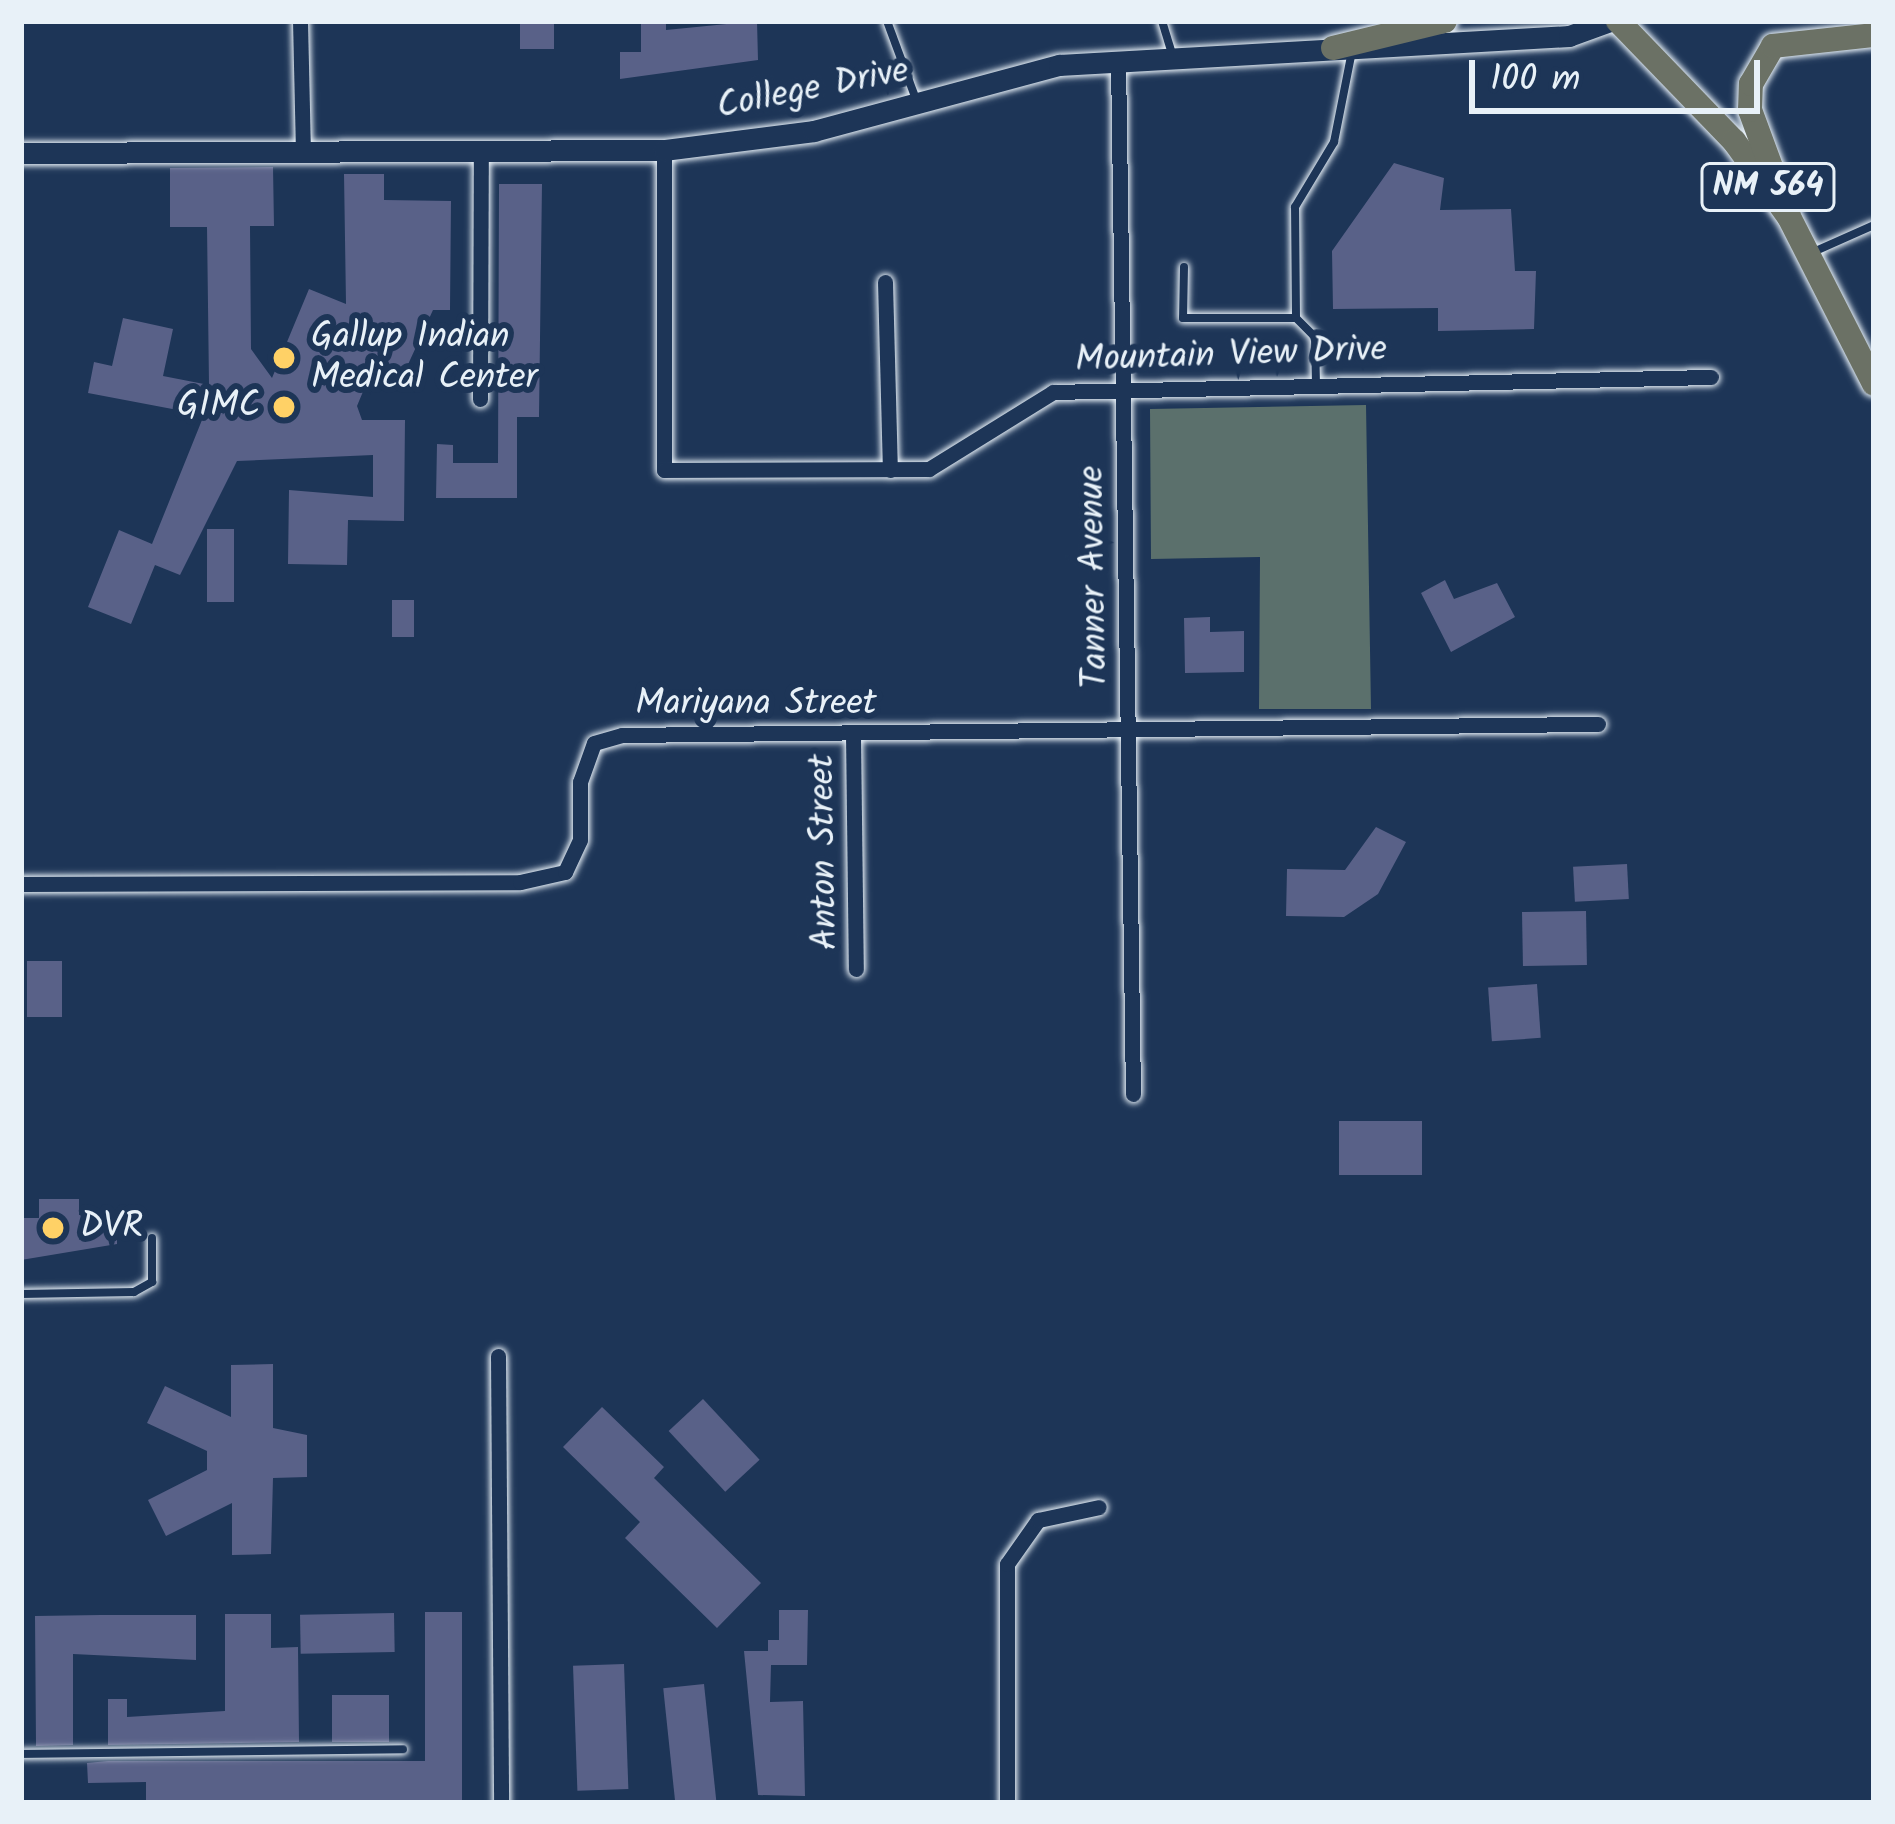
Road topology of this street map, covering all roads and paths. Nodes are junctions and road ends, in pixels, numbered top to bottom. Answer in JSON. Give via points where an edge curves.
{"nodes":[{"id":1,"x":300,"y":21,"type":"edge"},
{"id":2,"x":886,"y":21,"type":"edge"},
{"id":3,"x":1162,"y":21,"type":"edge"},
{"id":4,"x":1445,"y":21,"type":"edge"},
{"id":5,"x":1614,"y":21,"type":"edge"},
{"id":6,"x":1851,"y":21,"type":"edge"},
{"id":7,"x":1874,"y":32,"type":"edge"},
{"id":8,"x":1343,"y":48,"type":"junction"},
{"id":9,"x":1172,"y":56,"type":"junction"},
{"id":10,"x":1118,"y":58,"type":"junction"},
{"id":11,"x":918,"y":104,"type":"junction"},
{"id":12,"x":664,"y":150,"type":"junction"},
{"id":13,"x":481,"y":151,"type":"junction"},
{"id":14,"x":21,"y":153,"type":"edge"},
{"id":15,"x":303,"y":154,"type":"junction"},
{"id":16,"x":1789,"y":217,"type":"junction"},
{"id":17,"x":1874,"y":226,"type":"edge"},
{"id":18,"x":1810,"y":254,"type":"junction"},
{"id":19,"x":1184,"y":267,"type":"dead end"},
{"id":20,"x":885,"y":282,"type":"dead end"},
{"id":21,"x":1296,"y":318,"type":"junction"},
{"id":22,"x":1711,"y":376,"type":"dead end"},
{"id":23,"x":1316,"y":383,"type":"junction"},
{"id":24,"x":1874,"y":384,"type":"edge"},
{"id":25,"x":1123,"y":386,"type":"junction"},
{"id":26,"x":480,"y":399,"type":"dead end"},
{"id":27,"x":890,"y":470,"type":"junction"},
{"id":28,"x":1598,"y":724,"type":"dead end"},
{"id":29,"x":1126,"y":729,"type":"junction"},
{"id":30,"x":853,"y":735,"type":"junction"},
{"id":31,"x":21,"y":884,"type":"edge"},
{"id":32,"x":856,"y":969,"type":"dead end"},
{"id":33,"x":1133,"y":1094,"type":"dead end"},
{"id":34,"x":152,"y":1238,"type":"dead end"},
{"id":35,"x":21,"y":1294,"type":"edge"},
{"id":36,"x":498,"y":1356,"type":"dead end"},
{"id":37,"x":1099,"y":1507,"type":"dead end"},
{"id":38,"x":403,"y":1749,"type":"dead end"},
{"id":39,"x":21,"y":1754,"type":"edge"},
{"id":40,"x":501,"y":1803,"type":"edge"},
{"id":41,"x":1006,"y":1803,"type":"edge"}],
"edges":[{"from":1,"to":15,"type":"street"},
{"from":2,"to":11,"type":"lane"},
{"from":3,"to":9,"type":"lane"},
{"from":4,"to":8,"type":"main road"},
{"from":5,"to":8,"type":"main road","name":"College Drive","via":[[1569,36]]},
{"from":5,"to":16,"type":"main road","number":"NM 564","via":[[1734,141]]},
{"from":6,"to":7,"type":"street"},
{"from":7,"to":16,"type":"main road","via":[[1773,46],[1750,84],[1750,110]]},
{"from":8,"to":9,"type":"main road","name":"College Drive"},
{"from":8,"to":21,"type":"lane","via":[[1334,142],[1295,207]]},
{"from":9,"to":10,"type":"main road","name":"College Drive"},
{"from":10,"to":11,"type":"main road","name":"College Drive"},
{"from":10,"to":25,"type":"street","name":"Tanner Avenue"},
{"from":11,"to":12,"type":"main road","name":"College Drive","via":[[814,131]]},
{"from":12,"to":13,"type":"main road","name":"College Drive"},
{"from":12,"to":27,"type":"street","name":"Mountain View Drive","via":[[664,470]]},
{"from":13,"to":15,"type":"main road","name":"College Drive"},
{"from":13,"to":26,"type":"street"},
{"from":14,"to":15,"type":"main road","name":"College Drive"},
{"from":16,"to":18,"type":"main road","number":"NM 564"},
{"from":17,"to":18,"type":"lane"},
{"from":18,"to":24,"type":"main road","number":"NM 564"},
{"from":19,"to":21,"type":"lane","via":[[1183,318]]},
{"from":20,"to":27,"type":"street"},
{"from":21,"to":23,"type":"lane","via":[[1315,337]]},
{"from":22,"to":23,"type":"street","name":"Mountain View Drive"},
{"from":23,"to":25,"type":"street","name":"Mountain View Drive"},
{"from":25,"to":27,"type":"street","name":"Mountain View Drive","via":[[1053,392],[929,470]]},
{"from":25,"to":29,"type":"street","name":"Tanner Avenue"},
{"from":28,"to":29,"type":"street","name":"Mariyana Street"},
{"from":29,"to":30,"type":"street","name":"Mariyana Street"},
{"from":29,"to":33,"type":"street","name":"Tanner Avenue"},
{"from":30,"to":31,"type":"street","name":"Mariyana Street","via":[[622,735],[594,743],[580,782],[580,840],[565,872],[520,882]]},
{"from":30,"to":32,"type":"street","name":"Anton Street"},
{"from":34,"to":35,"type":"lane","via":[[152,1282],[134,1292]]},
{"from":36,"to":40,"type":"street"},
{"from":37,"to":41,"type":"street","via":[[1038,1520],[1007,1564]]},
{"from":38,"to":39,"type":"lane"}]}
